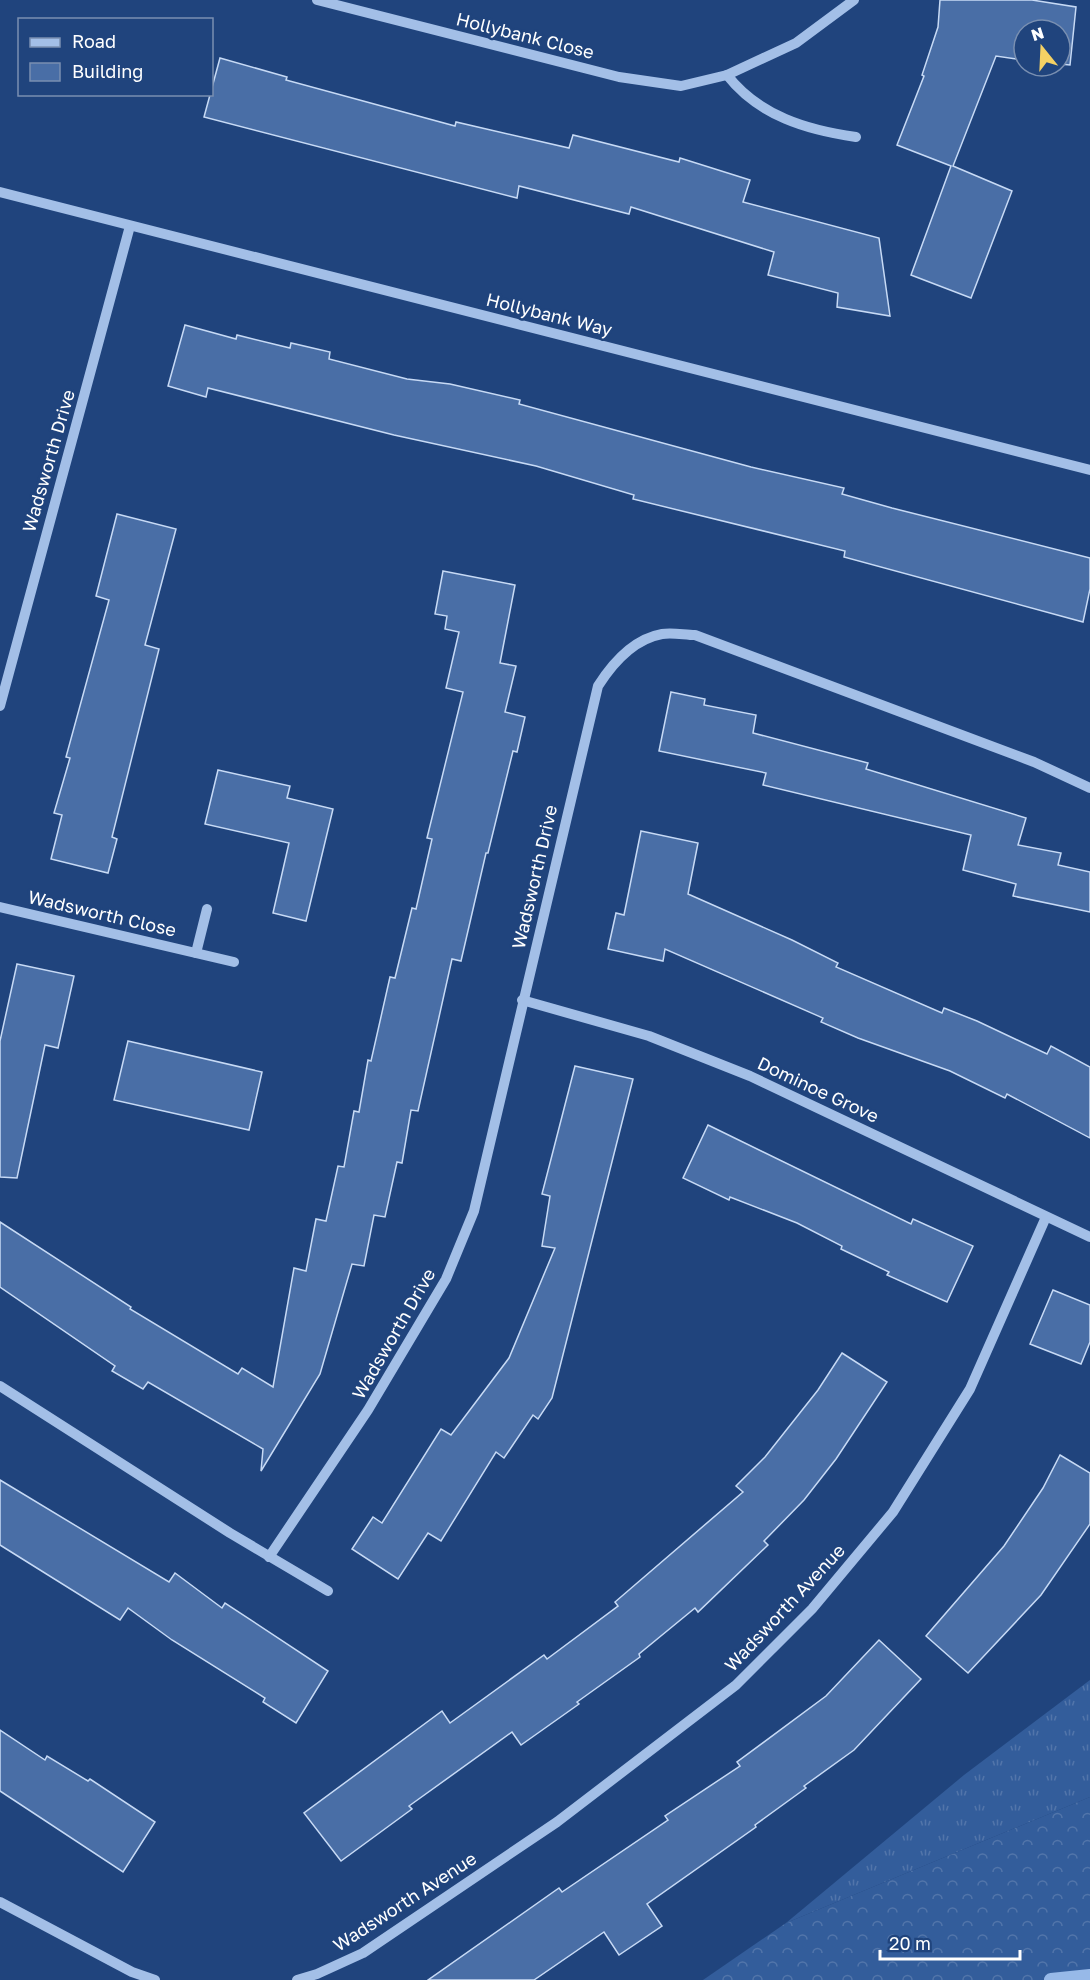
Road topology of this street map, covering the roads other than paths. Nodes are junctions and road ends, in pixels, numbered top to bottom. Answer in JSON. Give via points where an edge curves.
{"nodes":[{"id":1,"x":316,"y":0,"type":"edge"},
{"id":2,"x":854,"y":0,"type":"edge"},
{"id":3,"x":727,"y":75,"type":"junction"},
{"id":4,"x":856,"y":137,"type":"dead end"},
{"id":5,"x":0,"y":192,"type":"edge"},
{"id":6,"x":130,"y":226,"type":"junction"},
{"id":7,"x":1090,"y":470,"type":"edge"},
{"id":8,"x":0,"y":706,"type":"edge"},
{"id":9,"x":1090,"y":788,"type":"edge"},
{"id":10,"x":0,"y":907,"type":"edge"},
{"id":11,"x":207,"y":909,"type":"dead end"},
{"id":12,"x":196,"y":953,"type":"junction"},
{"id":13,"x":234,"y":962,"type":"dead end"},
{"id":14,"x":522,"y":1000,"type":"junction"},
{"id":15,"x":1046,"y":1217,"type":"junction"},
{"id":16,"x":1090,"y":1237,"type":"edge"},
{"id":17,"x":0,"y":1386,"type":"edge"},
{"id":18,"x":269,"y":1557,"type":"junction"},
{"id":19,"x":327,"y":1591,"type":"dead end"},
{"id":20,"x":0,"y":1902,"type":"edge"},
{"id":21,"x":155,"y":1980,"type":"edge"},
{"id":22,"x":297,"y":1980,"type":"edge"}],
"edges":[{"from":1,"to":3,"type":"street","name":"Hollybank Close","via":[[619,77],[681,86]]},
{"from":2,"to":3,"type":"street","name":"Hollybank Close","via":[[796,43]]},
{"from":3,"to":4,"type":"street","via":[[741,92],[774,116]]},
{"from":5,"to":6,"type":"street","name":"Hollybank Way"},
{"from":6,"to":7,"type":"street","name":"Hollybank Way"},
{"from":6,"to":8,"type":"street","name":"Wadsworth Drive"},
{"from":9,"to":14,"type":"street","name":"Wadsworth Drive","via":[[1034,762],[695,635],[662,634],[637,645],[612,664],[598,686]]},
{"from":10,"to":12,"type":"street","name":"Wadsworth Close"},
{"from":11,"to":12,"type":"street","name":"Wadsworth Close"},
{"from":12,"to":13,"type":"street","name":"Wadsworth Close"},
{"from":14,"to":15,"type":"street","name":"Dominoe Grove","via":[[649,1036],[750,1076]]},
{"from":14,"to":18,"type":"street","name":"Wadsworth Drive","via":[[474,1212],[446,1280],[368,1410]]},
{"from":15,"to":16,"type":"street","name":"Dominoe Grove"},
{"from":15,"to":22,"type":"street","name":"Wadsworth Avenue","via":[[964,1398],[893,1512],[795,1626],[736,1685],[557,1822],[363,1953]]},
{"from":17,"to":18,"type":"street"},
{"from":18,"to":19,"type":"street"},
{"from":20,"to":21,"type":"street","via":[[132,1972]]}]}
